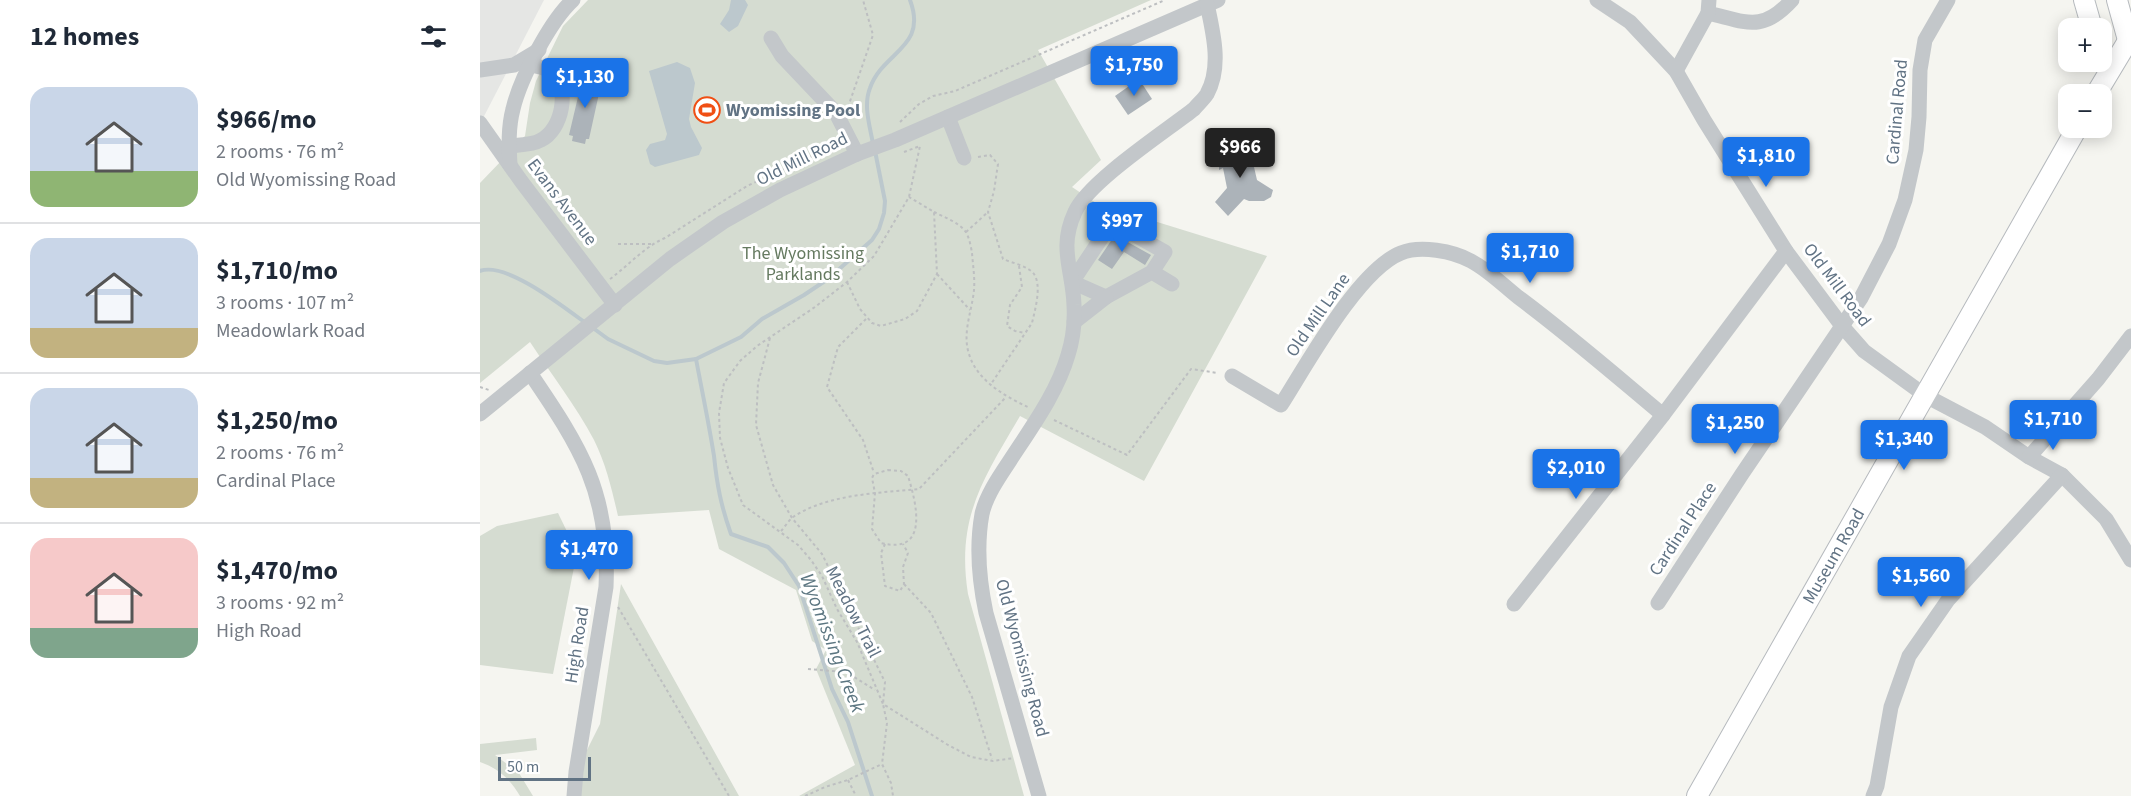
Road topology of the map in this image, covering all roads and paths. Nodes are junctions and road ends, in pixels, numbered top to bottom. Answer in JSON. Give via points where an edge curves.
{"nodes":[{"id":1,"x":573,"y":0,"type":"edge"},
{"id":2,"x":863,"y":0,"type":"edge"},
{"id":3,"x":1165,"y":0,"type":"edge"},
{"id":4,"x":1597,"y":0,"type":"edge"},
{"id":5,"x":1792,"y":0,"type":"edge"},
{"id":6,"x":1948,"y":0,"type":"edge"},
{"id":7,"x":2084,"y":0,"type":"edge"},
{"id":8,"x":2117,"y":0,"type":"edge"},
{"id":9,"x":1213,"y":2,"type":"edge"},
{"id":10,"x":1708,"y":7,"type":"edge"},
{"id":11,"x":2089,"y":18,"type":"edge"},
{"id":12,"x":771,"y":38,"type":"dead end"},
{"id":13,"x":2130,"y":38,"type":"edge"},
{"id":14,"x":539,"y":50,"type":"junction"},
{"id":15,"x":531,"y":65,"type":"junction"},
{"id":16,"x":480,"y":70,"type":"edge"},
{"id":17,"x":1676,"y":71,"type":"junction"},
{"id":18,"x":2100,"y":79,"type":"edge"},
{"id":19,"x":948,"y":117,"type":"junction"},
{"id":20,"x":480,"y":123,"type":"edge"},
{"id":21,"x":842,"y":123,"type":"junction"},
{"id":22,"x":897,"y":124,"type":"dead end"},
{"id":23,"x":2071,"y":138,"type":"edge"},
{"id":24,"x":509,"y":146,"type":"junction"},
{"id":25,"x":898,"y":147,"type":"junction"},
{"id":26,"x":859,"y":153,"type":"junction"},
{"id":27,"x":964,"y":158,"type":"joint"},
{"id":28,"x":510,"y":165,"type":"junction"},
{"id":29,"x":909,"y":197,"type":"junction"},
{"id":30,"x":934,"y":212,"type":"junction"},
{"id":31,"x":988,"y":212,"type":"junction"},
{"id":32,"x":966,"y":232,"type":"junction"},
{"id":33,"x":618,"y":244,"type":"dead end"},
{"id":34,"x":651,"y":244,"type":"dead end"},
{"id":35,"x":1786,"y":251,"type":"junction"},
{"id":36,"x":1019,"y":266,"type":"junction"},
{"id":37,"x":1152,"y":272,"type":"junction"},
{"id":38,"x":937,"y":274,"type":"junction"},
{"id":39,"x":847,"y":282,"type":"junction"},
{"id":40,"x":1072,"y":282,"type":"junction"},
{"id":41,"x":1172,"y":284,"type":"dead end"},
{"id":42,"x":1106,"y":297,"type":"junction"},
{"id":43,"x":615,"y":304,"type":"junction"},
{"id":44,"x":970,"y":310,"type":"junction"},
{"id":45,"x":866,"y":319,"type":"junction"},
{"id":46,"x":1074,"y":322,"type":"junction"},
{"id":47,"x":1842,"y":326,"type":"junction"},
{"id":48,"x":1025,"y":333,"type":"junction"},
{"id":49,"x":2131,"y":336,"type":"edge"},
{"id":50,"x":770,"y":337,"type":"junction"},
{"id":51,"x":530,"y":373,"type":"junction"},
{"id":52,"x":1232,"y":376,"type":"joint"},
{"id":53,"x":991,"y":384,"type":"junction"},
{"id":54,"x":1926,"y":396,"type":"junction"},
{"id":55,"x":1006,"y":397,"type":"junction"},
{"id":56,"x":1040,"y":413,"type":"junction"},
{"id":57,"x":480,"y":414,"type":"edge"},
{"id":58,"x":1663,"y":415,"type":"junction"},
{"id":59,"x":2029,"y":457,"type":"junction"},
{"id":60,"x":874,"y":474,"type":"junction"},
{"id":61,"x":2062,"y":475,"type":"junction"},
{"id":62,"x":912,"y":490,"type":"junction"},
{"id":63,"x":875,"y":493,"type":"junction"},
{"id":64,"x":792,"y":518,"type":"junction"},
{"id":65,"x":780,"y":532,"type":"junction"},
{"id":66,"x":885,"y":544,"type":"junction"},
{"id":67,"x":903,"y":544,"type":"junction"},
{"id":68,"x":2131,"y":560,"type":"edge"},
{"id":69,"x":904,"y":585,"type":"junction"},
{"id":70,"x":606,"y":587,"type":"junction"},
{"id":71,"x":1658,"y":603,"type":"dead end"},
{"id":72,"x":1514,"y":604,"type":"dead end"},
{"id":73,"x":808,"y":669,"type":"dead end"},
{"id":74,"x":875,"y":690,"type":"junction"},
{"id":75,"x":883,"y":704,"type":"junction"},
{"id":76,"x":1028,"y":756,"type":"junction"},
{"id":77,"x":993,"y":761,"type":"junction"},
{"id":78,"x":882,"y":764,"type":"junction"},
{"id":79,"x":848,"y":780,"type":"junction"},
{"id":80,"x":1877,"y":794,"type":"edge"},
{"id":81,"x":574,"y":796,"type":"edge"},
{"id":82,"x":729,"y":796,"type":"edge"},
{"id":83,"x":805,"y":796,"type":"edge"},
{"id":84,"x":856,"y":796,"type":"edge"},
{"id":85,"x":893,"y":796,"type":"edge"},
{"id":86,"x":1039,"y":796,"type":"edge"},
{"id":87,"x":1697,"y":796,"type":"edge"}],
"edges":[{"from":1,"to":14,"type":"street"},
{"from":2,"to":21,"type":"path","via":[[873,35]]},
{"from":3,"to":22,"type":"path","via":[[955,91],[933,96]]},
{"from":4,"to":17,"type":"street","name":"Old Mill Road","via":[[1630,22]]},
{"from":5,"to":10,"type":"street","via":[[1774,17],[1759,22]]},
{"from":6,"to":47,"type":"street","name":"Cardinal Road","via":[[1925,40],[1916,150],[1898,222],[1872,278]]},
{"from":7,"to":11,"type":"main road"},
{"from":8,"to":13,"type":"main road"},
{"from":9,"to":19,"type":"street","name":"Old Mill Road"},
{"from":9,"to":40,"type":"street","name":"Old Wyomissing Road","via":[[1214,73],[1207,94],[1099,182],[1075,210],[1066,253]]},
{"from":10,"to":17,"type":"street"},
{"from":12,"to":21,"type":"street","via":[[782,56]]},
{"from":13,"to":18,"type":"main road"},
{"from":14,"to":15,"type":"street"},
{"from":14,"to":16,"type":"street","via":[[514,65]]},
{"from":15,"to":24,"type":"street","via":[[513,108]]},
{"from":15,"to":24,"type":"street","via":[[545,68],[560,83],[560,114],[552,131],[540,141]]},
{"from":17,"to":35,"type":"street","name":"Old Mill Road"},
{"from":19,"to":25,"type":"street","name":"Old Mill Road"},
{"from":19,"to":27,"type":"street"},
{"from":20,"to":28,"type":"street","name":"Evans Avenue"},
{"from":21,"to":26,"type":"street"},
{"from":23,"to":54,"type":"main road","name":"Museum Road"},
{"from":24,"to":28,"type":"street"},
{"from":25,"to":26,"type":"street","name":"Old Mill Road"},
{"from":25,"to":29,"type":"path","name":"Meadow Trail","via":[[920,146]]},
{"from":26,"to":43,"type":"street","name":"Old Mill Road","via":[[723,222]]},
{"from":27,"to":31,"type":"path","via":[[990,155],[998,164]]},
{"from":28,"to":43,"type":"street","name":"Evans Avenue"},
{"from":29,"to":30,"type":"path"},
{"from":29,"to":39,"type":"path","name":"Meadow Trail","via":[[874,256]]},
{"from":30,"to":32,"type":"path"},
{"from":30,"to":38,"type":"path"},
{"from":31,"to":32,"type":"path"},
{"from":31,"to":36,"type":"path","via":[[1003,259]]},
{"from":32,"to":44,"type":"path","via":[[974,275]]},
{"from":33,"to":34,"type":"path"},
{"from":35,"to":47,"type":"street","name":"Old Mill Road"},
{"from":35,"to":58,"type":"street"},
{"from":36,"to":48,"type":"path","via":[[1034,275],[1037,288],[1032,323]]},
{"from":36,"to":48,"type":"path","via":[[1022,287],[1010,305],[1008,326]]},
{"from":37,"to":40,"type":"street","via":[[1165,252],[1112,222]]},
{"from":37,"to":41,"type":"street"},
{"from":37,"to":42,"type":"street"},
{"from":38,"to":44,"type":"path"},
{"from":38,"to":45,"type":"path","via":[[917,311],[905,319],[881,326]]},
{"from":39,"to":45,"type":"path"},
{"from":39,"to":50,"type":"path","name":"Meadow Trail"},
{"from":40,"to":42,"type":"street"},
{"from":40,"to":46,"type":"street","name":"Old Wyomissing Road"},
{"from":42,"to":46,"type":"street"},
{"from":43,"to":51,"type":"street","name":"Old Mill Road"},
{"from":44,"to":53,"type":"path","via":[[968,353]]},
{"from":45,"to":60,"type":"path","via":[[838,347],[827,387],[863,441]]},
{"from":46,"to":56,"type":"street","name":"Old Wyomissing Road","via":[[1060,378]]},
{"from":47,"to":54,"type":"street","name":"Old Mill Road","via":[[1864,351]]},
{"from":47,"to":71,"type":"street","name":"Cardinal Place"},
{"from":48,"to":53,"type":"path"},
{"from":49,"to":59,"type":"street"},
{"from":50,"to":64,"type":"path","via":[[758,383],[756,425],[773,485]]},
{"from":50,"to":65,"type":"path","name":"Meadow Trail","via":[[740,361],[724,383],[719,413],[728,468],[743,505]]},
{"from":51,"to":57,"type":"street","name":"Old Mill Road"},
{"from":51,"to":70,"type":"street","name":"High Road","via":[[567,427],[594,485],[604,528]]},
{"from":52,"to":56,"type":"path","via":[[1191,369],[1127,455]]},
{"from":52,"to":58,"type":"street","name":"Old Mill Lane","via":[[1281,405],[1362,283],[1402,252],[1439,249],[1472,261]]},
{"from":53,"to":55,"type":"path"},
{"from":54,"to":59,"type":"street","name":"Old Mill Road","via":[[1985,427]]},
{"from":54,"to":87,"type":"main road","name":"Museum Road"},
{"from":55,"to":56,"type":"path"},
{"from":55,"to":62,"type":"path","via":[[919,489]]},
{"from":56,"to":76,"type":"street","name":"Old Wyomissing Road","via":[[982,512],[978,566],[986,613]]},
{"from":58,"to":72,"type":"street"},
{"from":59,"to":61,"type":"street","name":"Old Mill Road"},
{"from":60,"to":62,"type":"path","via":[[902,471]]},
{"from":60,"to":63,"type":"path"},
{"from":61,"to":68,"type":"street","name":"Old Mill Road","via":[[2106,519]]},
{"from":61,"to":80,"type":"street","via":[[1948,600],[1909,656],[1892,707]]},
{"from":62,"to":63,"type":"path"},
{"from":62,"to":67,"type":"path","via":[[916,527],[908,543]]},
{"from":63,"to":64,"type":"path","via":[[850,496]]},
{"from":63,"to":66,"type":"path","via":[[872,529],[876,539]]},
{"from":64,"to":65,"type":"path"},
{"from":64,"to":75,"type":"path","via":[[822,554],[846,601],[885,682]]},
{"from":65,"to":74,"type":"path","name":"Meadow Trail","via":[[798,545],[822,576],[856,642]]},
{"from":66,"to":67,"type":"path"},
{"from":66,"to":69,"type":"path","via":[[881,553],[885,586],[900,591]]},
{"from":67,"to":69,"type":"path","via":[[908,553],[903,567]]},
{"from":69,"to":77,"type":"path","via":[[931,613],[972,697]]},
{"from":70,"to":81,"type":"street","name":"High Road"},
{"from":70,"to":82,"type":"path"},
{"from":73,"to":74,"type":"path","via":[[846,672]]},
{"from":74,"to":75,"type":"path","name":"Meadow Trail"},
{"from":75,"to":77,"type":"path","name":"Meadow Trail","via":[[948,746],[971,757]]},
{"from":75,"to":78,"type":"path","via":[[887,723]]},
{"from":76,"to":77,"type":"path","name":"Meadow Trail"},
{"from":76,"to":86,"type":"street","name":"Old Wyomissing Road"},
{"from":78,"to":79,"type":"path"},
{"from":78,"to":85,"type":"path"},
{"from":79,"to":83,"type":"path"},
{"from":79,"to":84,"type":"path"}]}
